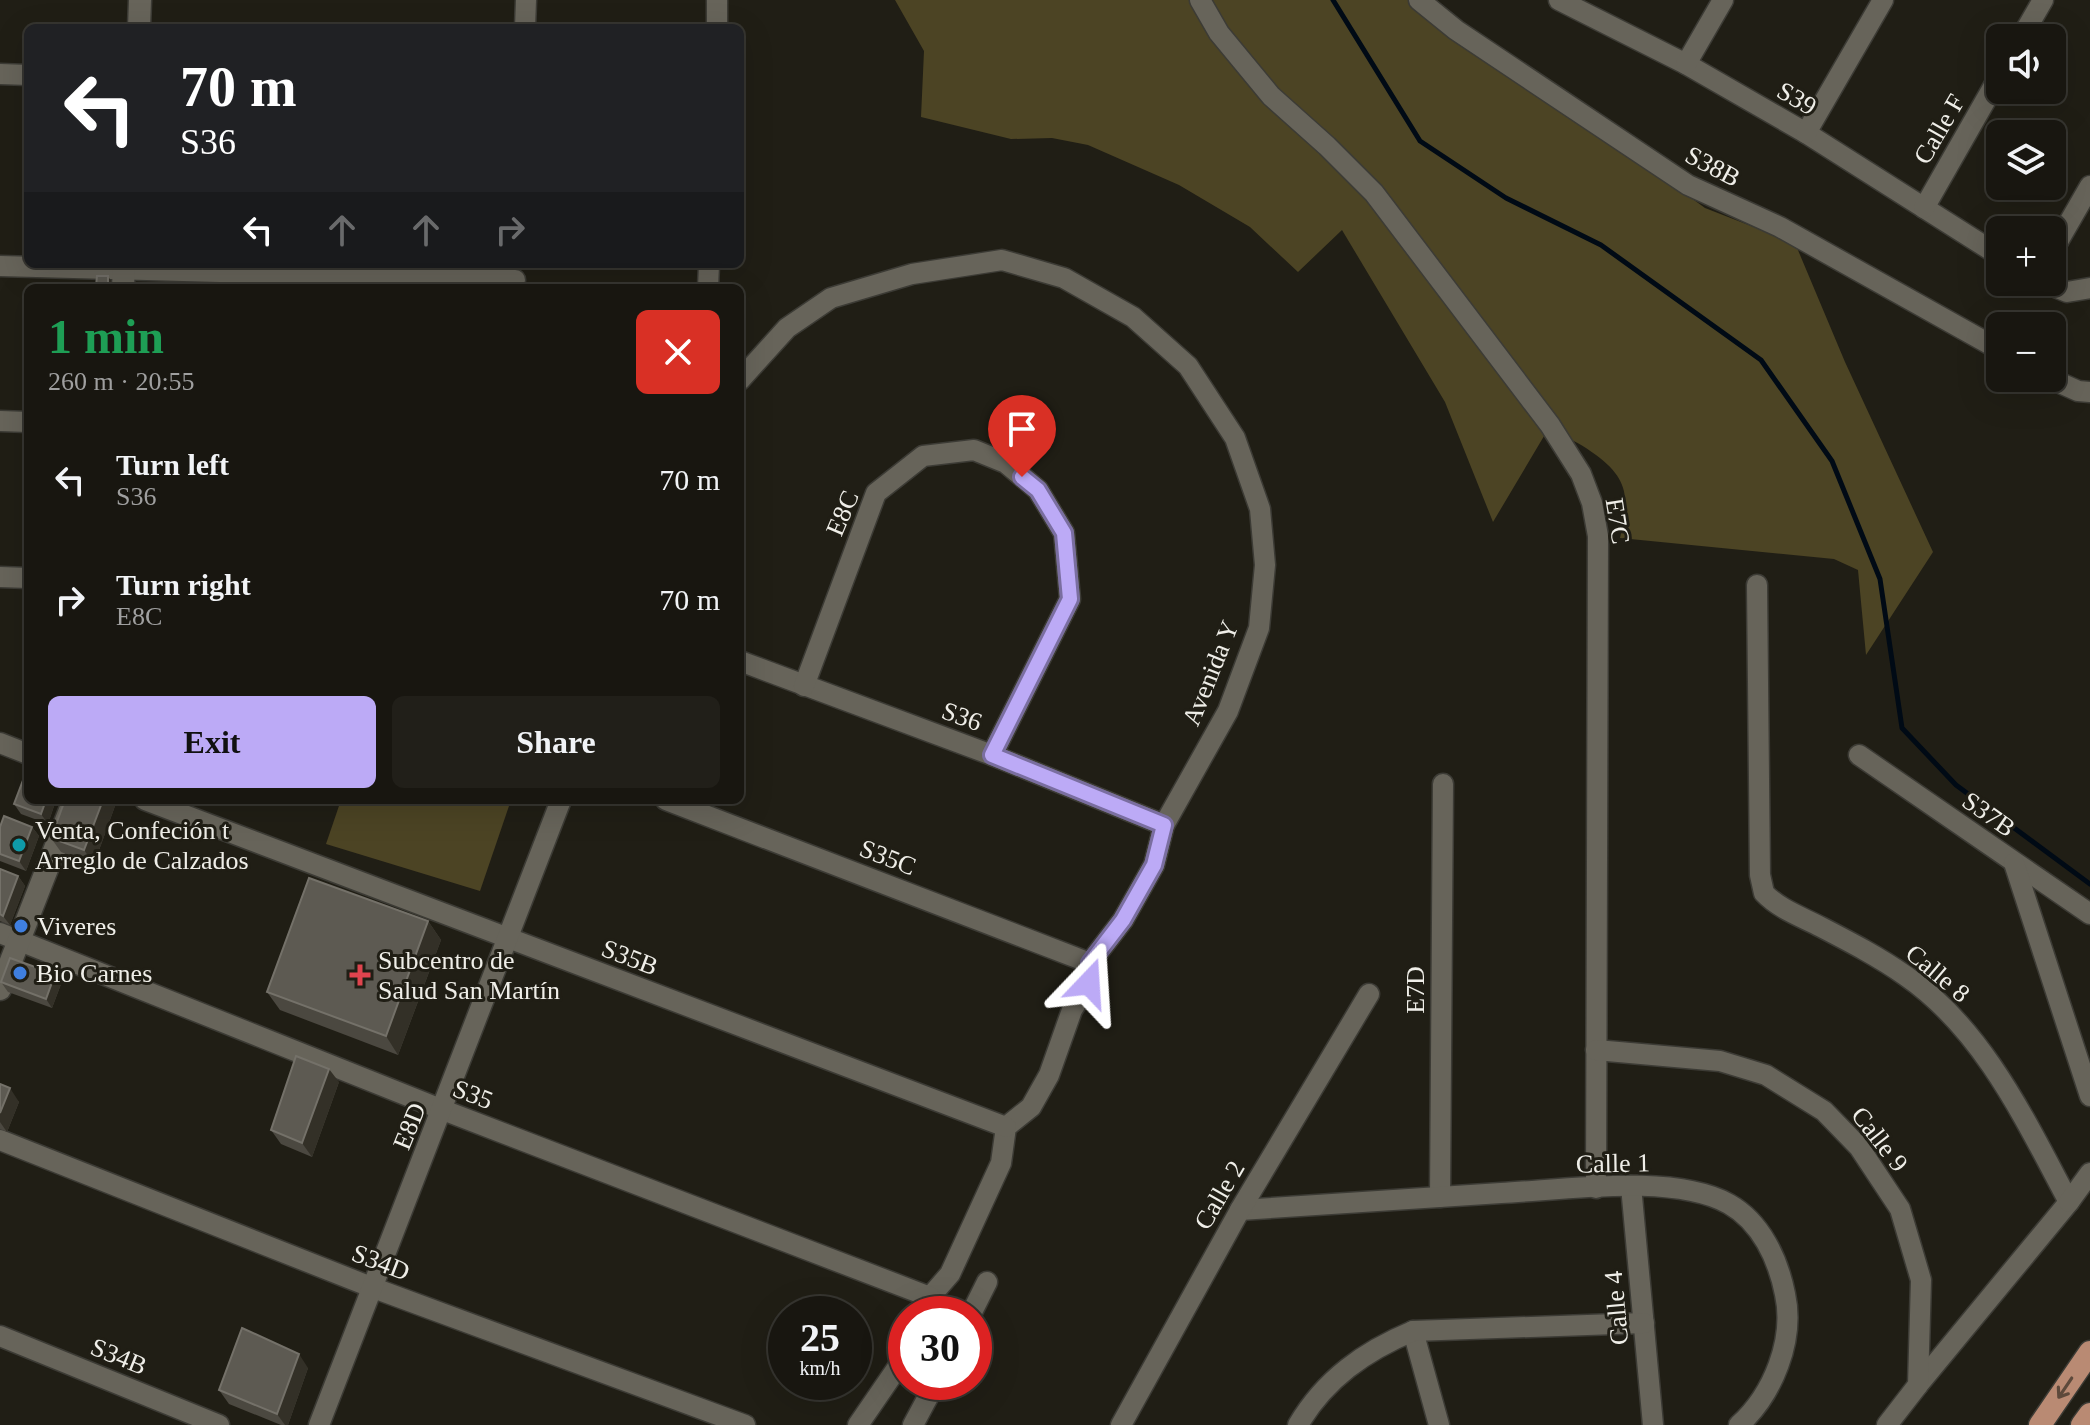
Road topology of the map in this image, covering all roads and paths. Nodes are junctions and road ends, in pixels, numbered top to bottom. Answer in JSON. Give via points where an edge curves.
{"nodes":[{"id":1,"x":140,"y":0,"type":"edge"},
{"id":2,"x":526,"y":0,"type":"edge"},
{"id":3,"x":717,"y":0,"type":"edge"},
{"id":4,"x":1200,"y":0,"type":"edge"},
{"id":5,"x":1419,"y":0,"type":"edge"},
{"id":6,"x":1559,"y":0,"type":"edge"},
{"id":7,"x":1723,"y":0,"type":"edge"},
{"id":8,"x":1883,"y":0,"type":"edge"},
{"id":9,"x":2043,"y":0,"type":"edge"},
{"id":10,"x":139,"y":24,"type":"edge"},
{"id":11,"x":525,"y":24,"type":"edge"},
{"id":12,"x":717,"y":24,"type":"edge"},
{"id":13,"x":2029,"y":24,"type":"edge"},
{"id":14,"x":1686,"y":64,"type":"junction"},
{"id":15,"x":0,"y":74,"type":"edge"},
{"id":16,"x":24,"y":75,"type":"edge"},
{"id":17,"x":1986,"y":100,"type":"edge"},
{"id":18,"x":1806,"y":133,"type":"junction"},
{"id":19,"x":2090,"y":186,"type":"edge"},
{"id":20,"x":1924,"y":208,"type":"junction"},
{"id":21,"x":2066,"y":228,"type":"edge"},
{"id":22,"x":1986,"y":247,"type":"edge"},
{"id":23,"x":0,"y":266,"type":"edge"},
{"id":24,"x":24,"y":268,"type":"edge"},
{"id":25,"x":31,"y":268,"type":"edge"},
{"id":26,"x":123,"y":274,"type":"edge"},
{"id":27,"x":515,"y":277,"type":"edge"},
{"id":28,"x":2090,"y":288,"type":"edge"},
{"id":29,"x":2066,"y":292,"type":"edge"},
{"id":30,"x":1986,"y":342,"type":"edge"},
{"id":31,"x":744,"y":376,"type":"edge"},
{"id":32,"x":2066,"y":386,"type":"edge"},
{"id":33,"x":2090,"y":392,"type":"edge"},
{"id":34,"x":0,"y":421,"type":"edge"},
{"id":35,"x":24,"y":422,"type":"edge"},
{"id":36,"x":0,"y":577,"type":"edge"},
{"id":37,"x":24,"y":578,"type":"edge"},
{"id":38,"x":1757,"y":585,"type":"dead end"},
{"id":39,"x":744,"y":663,"type":"edge"},
{"id":40,"x":804,"y":686,"type":"junction"},
{"id":41,"x":0,"y":743,"type":"edge"},
{"id":42,"x":24,"y":752,"type":"edge"},
{"id":43,"x":992,"y":755,"type":"junction"},
{"id":44,"x":1859,"y":755,"type":"dead end"},
{"id":45,"x":1443,"y":784,"type":"dead end"},
{"id":46,"x":72,"y":804,"type":"edge"},
{"id":47,"x":155,"y":804,"type":"edge"},
{"id":48,"x":559,"y":804,"type":"edge"},
{"id":49,"x":676,"y":804,"type":"edge"},
{"id":50,"x":1164,"y":825,"type":"junction"},
{"id":51,"x":2014,"y":863,"type":"junction"},
{"id":52,"x":2090,"y":914,"type":"edge"},
{"id":53,"x":9,"y":937,"type":"edge"},
{"id":54,"x":508,"y":939,"type":"junction"},
{"id":55,"x":1090,"y":963,"type":"junction"},
{"id":56,"x":0,"y":989,"type":"edge"},
{"id":57,"x":1369,"y":994,"type":"dead end"},
{"id":58,"x":1596,"y":1050,"type":"junction"},
{"id":59,"x":2090,"y":1096,"type":"edge"},
{"id":60,"x":443,"y":1110,"type":"junction"},
{"id":61,"x":1006,"y":1127,"type":"junction"},
{"id":62,"x":0,"y":1140,"type":"edge"},
{"id":63,"x":2090,"y":1173,"type":"edge"},
{"id":64,"x":1631,"y":1186,"type":"junction"},
{"id":65,"x":1596,"y":1188,"type":"junction"},
{"id":66,"x":1440,"y":1197,"type":"junction"},
{"id":67,"x":2069,"y":1202,"type":"junction"},
{"id":68,"x":1240,"y":1210,"type":"junction"},
{"id":69,"x":987,"y":1282,"type":"dead end"},
{"id":70,"x":371,"y":1287,"type":"junction"},
{"id":71,"x":903,"y":1296,"type":"edge"},
{"id":72,"x":935,"y":1296,"type":"edge"},
{"id":73,"x":980,"y":1296,"type":"edge"},
{"id":74,"x":1644,"y":1323,"type":"junction"},
{"id":75,"x":1413,"y":1331,"type":"junction"},
{"id":76,"x":0,"y":1336,"type":"edge"},
{"id":77,"x":2090,"y":1352,"type":"edge"},
{"id":78,"x":888,"y":1381,"type":"edge"},
{"id":79,"x":1918,"y":1385,"type":"junction"},
{"id":80,"x":926,"y":1400,"type":"edge"},
{"id":81,"x":2090,"y":1414,"type":"edge"},
{"id":82,"x":219,"y":1425,"type":"edge"},
{"id":83,"x":319,"y":1425,"type":"edge"},
{"id":84,"x":745,"y":1425,"type":"edge"},
{"id":85,"x":858,"y":1425,"type":"edge"},
{"id":86,"x":913,"y":1425,"type":"edge"},
{"id":87,"x":1121,"y":1425,"type":"edge"},
{"id":88,"x":1298,"y":1425,"type":"edge"},
{"id":89,"x":1439,"y":1425,"type":"edge"},
{"id":90,"x":1653,"y":1425,"type":"edge"},
{"id":91,"x":1739,"y":1425,"type":"edge"},
{"id":92,"x":1887,"y":1425,"type":"edge"},
{"id":93,"x":2040,"y":1425,"type":"edge"},
{"id":94,"x":2082,"y":1425,"type":"edge"}],
"edges":[{"from":1,"to":10,"type":"street"},
{"from":2,"to":11,"type":"street"},
{"from":3,"to":12,"type":"street"},
{"from":4,"to":58,"type":"street","name":"E7C","via":[[1219,33],[1271,96],[1374,193],[1550,425],[1581,474],[1592,503],[1598,536]]},
{"from":5,"to":30,"type":"street","name":"S38B","via":[[1688,185],[1780,227]]},
{"from":6,"to":14,"type":"street","name":"S39"},
{"from":7,"to":14,"type":"street"},
{"from":8,"to":18,"type":"street"},
{"from":9,"to":13,"type":"street"},
{"from":14,"to":18,"type":"street","name":"S39"},
{"from":15,"to":16,"type":"street"},
{"from":17,"to":20,"type":"street","name":"Calle F"},
{"from":18,"to":20,"type":"street","name":"S39"},
{"from":19,"to":21,"type":"street"},
{"from":20,"to":22,"type":"street","name":"S39"},
{"from":23,"to":24,"type":"street"},
{"from":25,"to":26,"type":"street"},
{"from":26,"to":27,"type":"street"},
{"from":28,"to":29,"type":"street"},
{"from":31,"to":50,"type":"street","name":"Avenida Y","via":[[787,328],[831,298],[912,274],[1002,260],[1064,278],[1119,309],[1188,366],[1235,438],[1260,509],[1265,565],[1259,628],[1228,711]]},
{"from":32,"to":33,"type":"street"},
{"from":34,"to":35,"type":"street"},
{"from":36,"to":37,"type":"street"},
{"from":38,"to":67,"type":"street","name":"Calle 8","via":[[1764,893],[1907,976],[1963,1029],[2005,1084]]},
{"from":39,"to":40,"type":"street","name":"S36"},
{"from":40,"to":43,"type":"street","name":"S36"},
{"from":40,"to":43,"type":"street","name":"E8C","via":[[876,493],[923,456],[974,450],[1006,463],[1038,490],[1064,533],[1070,599]]},
{"from":41,"to":42,"type":"street"},
{"from":43,"to":50,"type":"street","name":"S36"},
{"from":44,"to":51,"type":"street","name":"S37B"},
{"from":45,"to":66,"type":"street","name":"E7D"},
{"from":46,"to":53,"type":"street"},
{"from":47,"to":54,"type":"street","name":"S35B"},
{"from":48,"to":54,"type":"street","name":"E8D"},
{"from":49,"to":55,"type":"street","name":"S35C"},
{"from":50,"to":55,"type":"street","name":"Avenida Y","via":[[1154,865],[1123,920]]},
{"from":51,"to":52,"type":"street","name":"S37B"},
{"from":51,"to":59,"type":"street"},
{"from":53,"to":56,"type":"street"},
{"from":53,"to":60,"type":"street","name":"S35"},
{"from":54,"to":60,"type":"street","name":"E8D"},
{"from":54,"to":61,"type":"street","name":"S35B"},
{"from":55,"to":61,"type":"street","name":"Avenida Y","via":[[1089,983],[1072,1010],[1049,1075],[1031,1107]]},
{"from":57,"to":68,"type":"street","name":"Calle 2"},
{"from":58,"to":65,"type":"street","name":"E7C"},
{"from":58,"to":79,"type":"street","name":"Calle 9","via":[[1720,1061],[1766,1075],[1824,1111],[1859,1147],[1900,1209],[1921,1280]]},
{"from":60,"to":70,"type":"street","name":"E8D"},
{"from":60,"to":71,"type":"street","name":"S35"},
{"from":61,"to":72,"type":"street","via":[[1001,1163]]},
{"from":62,"to":70,"type":"street","name":"S34D"},
{"from":63,"to":67,"type":"street"},
{"from":64,"to":65,"type":"street","name":"Calle 1"},
{"from":64,"to":74,"type":"street","name":"Calle 4"},
{"from":64,"to":91,"type":"street","name":"Calle 1","via":[[1698,1191],[1730,1205],[1760,1231],[1781,1272],[1790,1313],[1780,1358],[1766,1395]]},
{"from":65,"to":66,"type":"street","name":"Calle 1"},
{"from":66,"to":68,"type":"street","name":"Calle 1"},
{"from":67,"to":79,"type":"street"},
{"from":68,"to":87,"type":"street","name":"Calle 2"},
{"from":69,"to":73,"type":"street"},
{"from":70,"to":83,"type":"street","name":"E8D"},
{"from":70,"to":84,"type":"street","name":"S34D"},
{"from":74,"to":75,"type":"street"},
{"from":74,"to":90,"type":"street","name":"Calle 4"},
{"from":75,"to":88,"type":"street","via":[[1361,1356],[1318,1396]]},
{"from":75,"to":89,"type":"street"},
{"from":76,"to":82,"type":"street","name":"S34B"},
{"from":77,"to":93,"type":"main road","one_way":true},
{"from":78,"to":85,"type":"street"},
{"from":79,"to":92,"type":"street"},
{"from":80,"to":86,"type":"street"},
{"from":81,"to":94,"type":"main road"}]}
